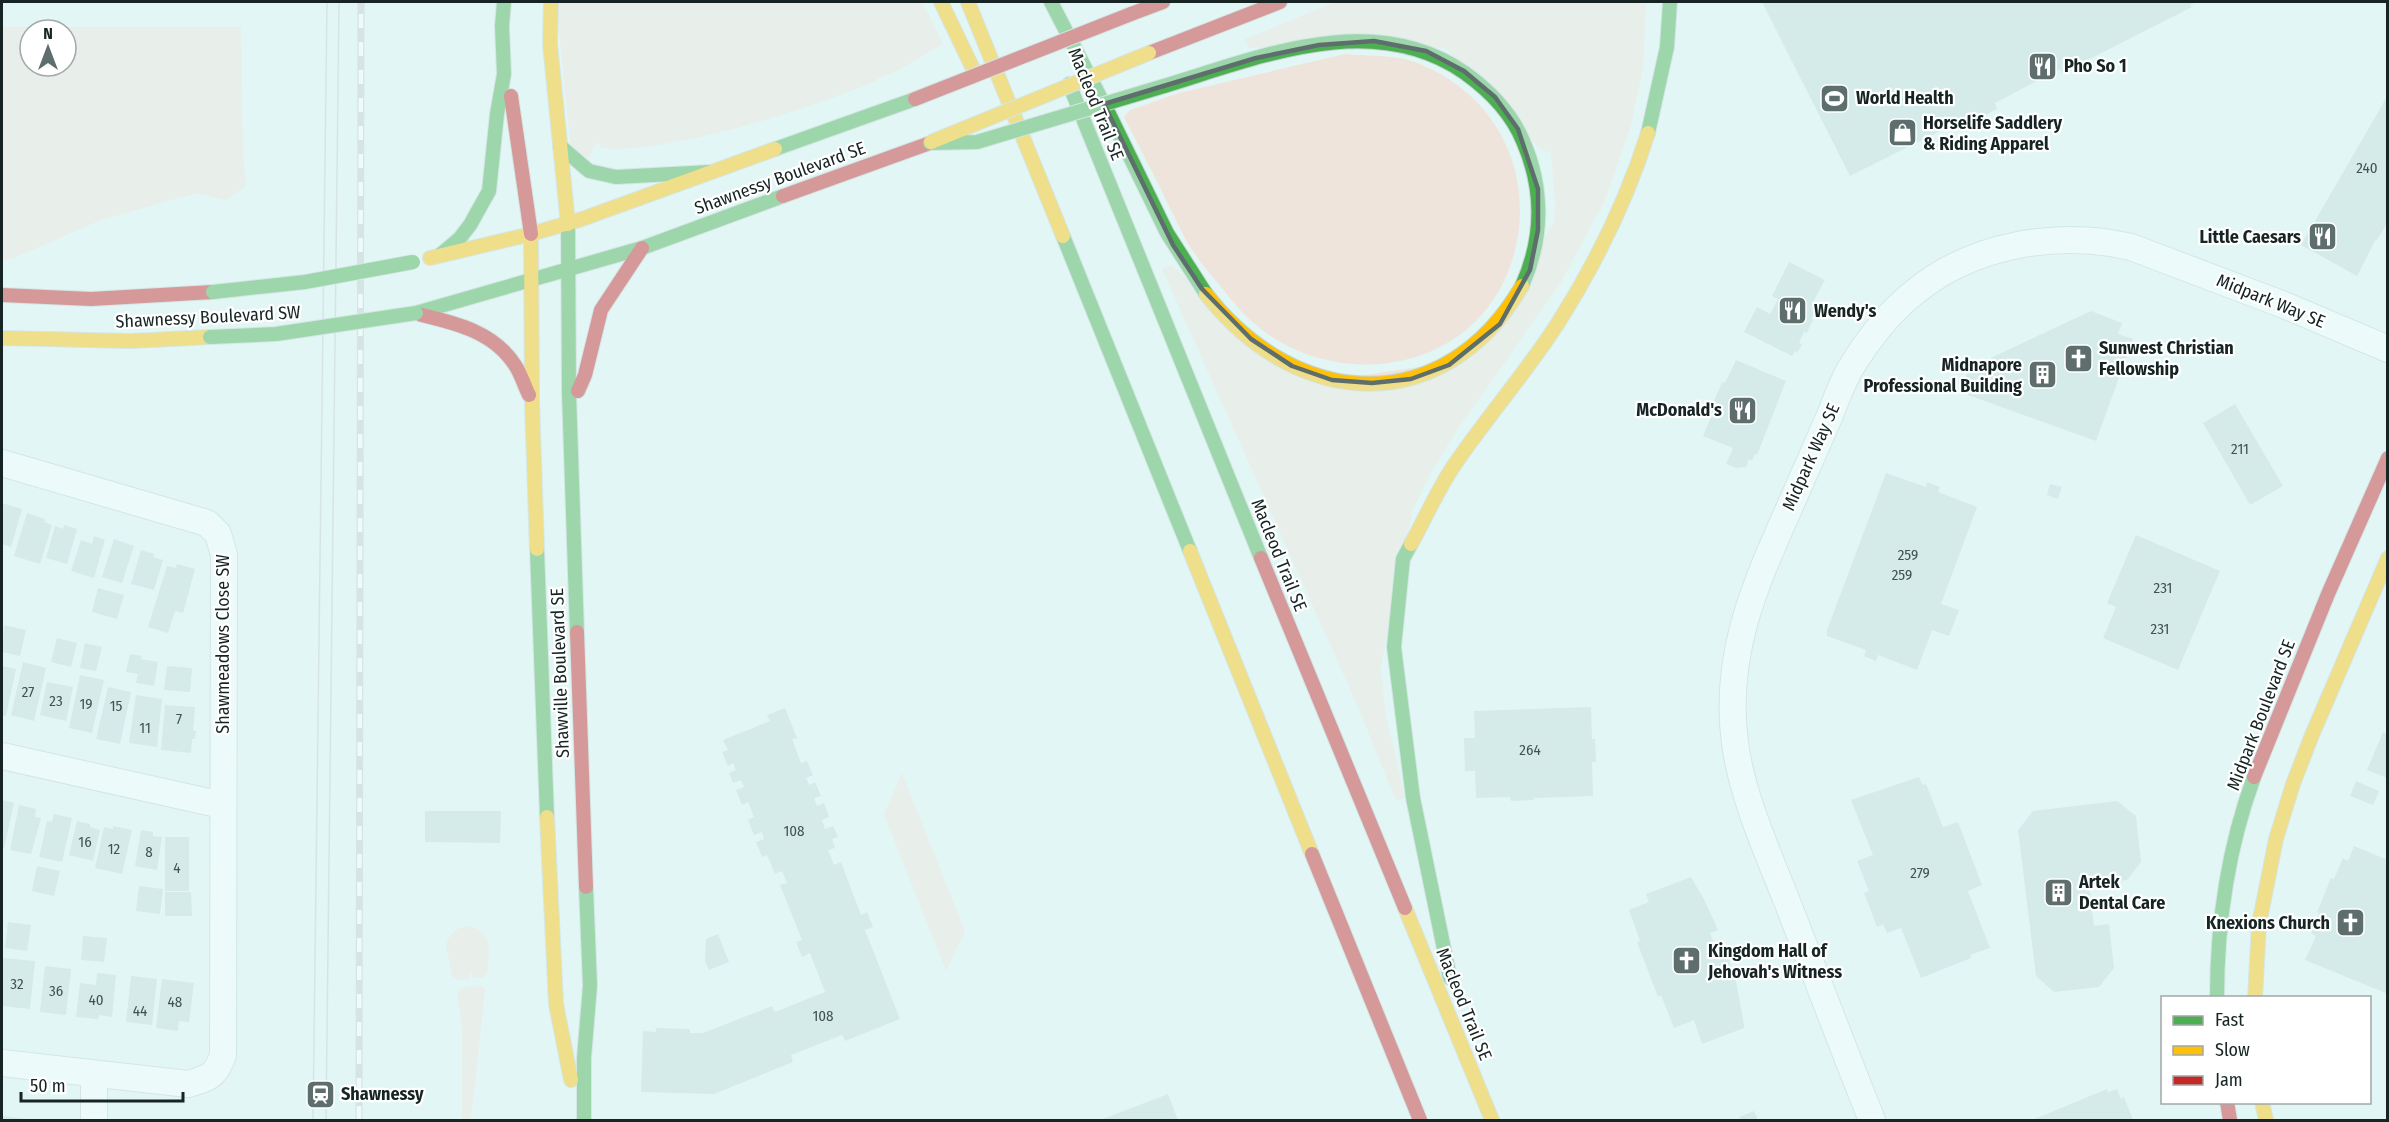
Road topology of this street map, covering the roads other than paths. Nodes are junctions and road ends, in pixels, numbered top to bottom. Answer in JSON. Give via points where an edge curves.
{"nodes":[{"id":1,"x":504,"y":2,"type":"edge"},
{"id":2,"x":551,"y":2,"type":"edge"},
{"id":3,"x":941,"y":2,"type":"edge"},
{"id":4,"x":968,"y":2,"type":"edge"},
{"id":5,"x":1051,"y":2,"type":"edge"},
{"id":6,"x":1162,"y":2,"type":"edge"},
{"id":7,"x":1280,"y":2,"type":"edge"},
{"id":8,"x":1670,"y":2,"type":"edge"},
{"id":9,"x":1049,"y":35,"type":"dead end"},
{"id":10,"x":504,"y":74,"type":"junction"},
{"id":11,"x":980,"y":83,"type":"dead end"},
{"id":12,"x":990,"y":104,"type":"dead end"},
{"id":13,"x":930,"y":143,"type":"junction"},
{"id":14,"x":560,"y":146,"type":"junction"},
{"id":15,"x":1031,"y":159,"type":"junction"},
{"id":16,"x":710,"y":172,"type":"junction"},
{"id":17,"x":568,"y":224,"type":"junction"},
{"id":18,"x":531,"y":234,"type":"junction"},
{"id":19,"x":642,"y":249,"type":"junction"},
{"id":20,"x":440,"y":255,"type":"junction"},
{"id":21,"x":567,"y":270,"type":"junction"},
{"id":22,"x":532,"y":281,"type":"junction"},
{"id":23,"x":2,"y":295,"type":"edge"},
{"id":24,"x":416,"y":314,"type":"junction"},
{"id":25,"x":2,"y":338,"type":"edge"},
{"id":26,"x":2388,"y":349,"type":"edge"},
{"id":27,"x":532,"y":402,"type":"junction"},
{"id":28,"x":569,"y":409,"type":"junction"},
{"id":29,"x":2388,"y":458,"type":"edge"},
{"id":30,"x":2,"y":463,"type":"edge"},
{"id":31,"x":2388,"y":558,"type":"edge"},
{"id":32,"x":2,"y":756,"type":"edge"},
{"id":33,"x":222,"y":805,"type":"junction"},
{"id":34,"x":2217,"y":996,"type":"edge"},
{"id":35,"x":2255,"y":996,"type":"edge"},
{"id":36,"x":1372,"y":1000,"type":"junction"},
{"id":37,"x":1375,"y":1045,"type":"dead end"},
{"id":38,"x":1465,"y":1054,"type":"junction"},
{"id":39,"x":2,"y":1063,"type":"edge"},
{"id":40,"x":94,"y":1074,"type":"junction"},
{"id":41,"x":2227,"y":1104,"type":"edge"},
{"id":42,"x":2262,"y":1104,"type":"edge"},
{"id":43,"x":94,"y":1120,"type":"edge"},
{"id":44,"x":581,"y":1120,"type":"edge"},
{"id":45,"x":1420,"y":1120,"type":"edge"},
{"id":46,"x":1492,"y":1120,"type":"edge"},
{"id":47,"x":1872,"y":1120,"type":"edge"},
{"id":48,"x":2230,"y":1120,"type":"edge"},
{"id":49,"x":2266,"y":1120,"type":"edge"}],
"edges":[{"from":1,"to":10,"type":"main road"},
{"from":2,"to":14,"type":"main road","name":"Shawville Boulevard SE","via":[[550,44]]},
{"from":3,"to":11,"type":"main road"},
{"from":4,"to":15,"type":"main road"},
{"from":5,"to":13,"type":"main road","bridge":true,"via":[[1111,117],[1173,245],[1217,307],[1270,353],[1292,366],[1332,380],[1372,383],[1411,379],[1449,365],[1484,340],[1513,307],[1530,270],[1540,209],[1528,150],[1508,112],[1495,97],[1464,70],[1409,45],[1357,40],[1319,45],[1256,58],[1164,86],[977,142]]},
{"from":6,"to":16,"type":"main road","name":"Shawnessy Boulevard SE","bridge":true,"via":[[915,99]]},
{"from":7,"to":13,"type":"main road","name":"Shawnessy Boulevard SE","bridge":true},
{"from":8,"to":38,"type":"main road","via":[[1667,47],[1653,119],[1616,218],[1557,324],[1452,469],[1403,559],[1394,646],[1413,798]]},
{"from":9,"to":38,"type":"main road","name":"Macleod Trail SE"},
{"from":10,"to":18,"type":"main road","name":"Shawville Boulevard SE","via":[[511,95]]},
{"from":10,"to":20,"type":"main road","via":[[489,191],[470,225]]},
{"from":12,"to":15,"type":"main road","via":[[1010,144]]},
{"from":13,"to":19,"type":"main road","name":"Shawnessy Boulevard SE"},
{"from":14,"to":16,"type":"main road","via":[[589,171],[616,177]]},
{"from":14,"to":17,"type":"main road","name":"Shawville Boulevard SE"},
{"from":15,"to":36,"type":"main road"},
{"from":16,"to":17,"type":"main road","name":"Shawnessy Boulevard SE"},
{"from":17,"to":18,"type":"main road"},
{"from":17,"to":21,"type":"main road","name":"Shawville Boulevard SE"},
{"from":18,"to":20,"type":"main road"},
{"from":18,"to":22,"type":"main road","name":"Shawville Boulevard SE"},
{"from":19,"to":21,"type":"main road","name":"Shawnessy Boulevard SE"},
{"from":19,"to":28,"type":"main road","via":[[601,310],[585,375]]},
{"from":20,"to":23,"type":"main road","name":"Shawnessy Boulevard SW","bridge":true,"via":[[305,282],[213,292],[92,299]]},
{"from":21,"to":22,"type":"main road","name":"Shawnessy Boulevard SE"},
{"from":21,"to":28,"type":"main road","name":"Shawville Boulevard SE"},
{"from":22,"to":24,"type":"main road","name":"Shawnessy Boulevard SE"},
{"from":22,"to":27,"type":"main road","name":"Shawville Boulevard SE"},
{"from":24,"to":25,"type":"main road","name":"Shawnessy Boulevard SW","bridge":true,"via":[[276,334],[131,341]]},
{"from":24,"to":27,"type":"main road","via":[[459,325],[498,343],[515,364]]},
{"from":26,"to":47,"type":"street","name":"Midpark Way SE","via":[[2131,247],[2109,242],[2049,241],[1985,254],[1939,275],[1893,313],[1856,361],[1751,599],[1736,650],[1733,717],[1739,766],[1757,825]]},
{"from":27,"to":44,"type":"main road","name":"Shawville Boulevard SE","via":[[556,1004]]},
{"from":28,"to":44,"type":"main road","name":"Shawville Boulevard SE","via":[[590,986]]},
{"from":29,"to":34,"type":"main road","name":"Midpark Boulevard SE","via":[[2333,581],[2238,829],[2220,932]]},
{"from":30,"to":33,"type":"street","name":"Shawmeadows Close SW","via":[[194,518],[207,523],[218,534],[224,555]]},
{"from":31,"to":35,"type":"main road","via":[[2312,735],[2276,838],[2259,924]]},
{"from":32,"to":33,"type":"street"},
{"from":33,"to":40,"type":"street","name":"Shawmeadows Close SW","via":[[223,1055],[213,1075],[188,1084]]},
{"from":36,"to":37,"type":"main road"},
{"from":36,"to":45,"type":"main road"},
{"from":38,"to":46,"type":"main road","name":"Macleod Trail SE"},
{"from":39,"to":40,"type":"street"},
{"from":40,"to":43,"type":"street"},
{"from":41,"to":48,"type":"main road"},
{"from":42,"to":49,"type":"main road"}]}
